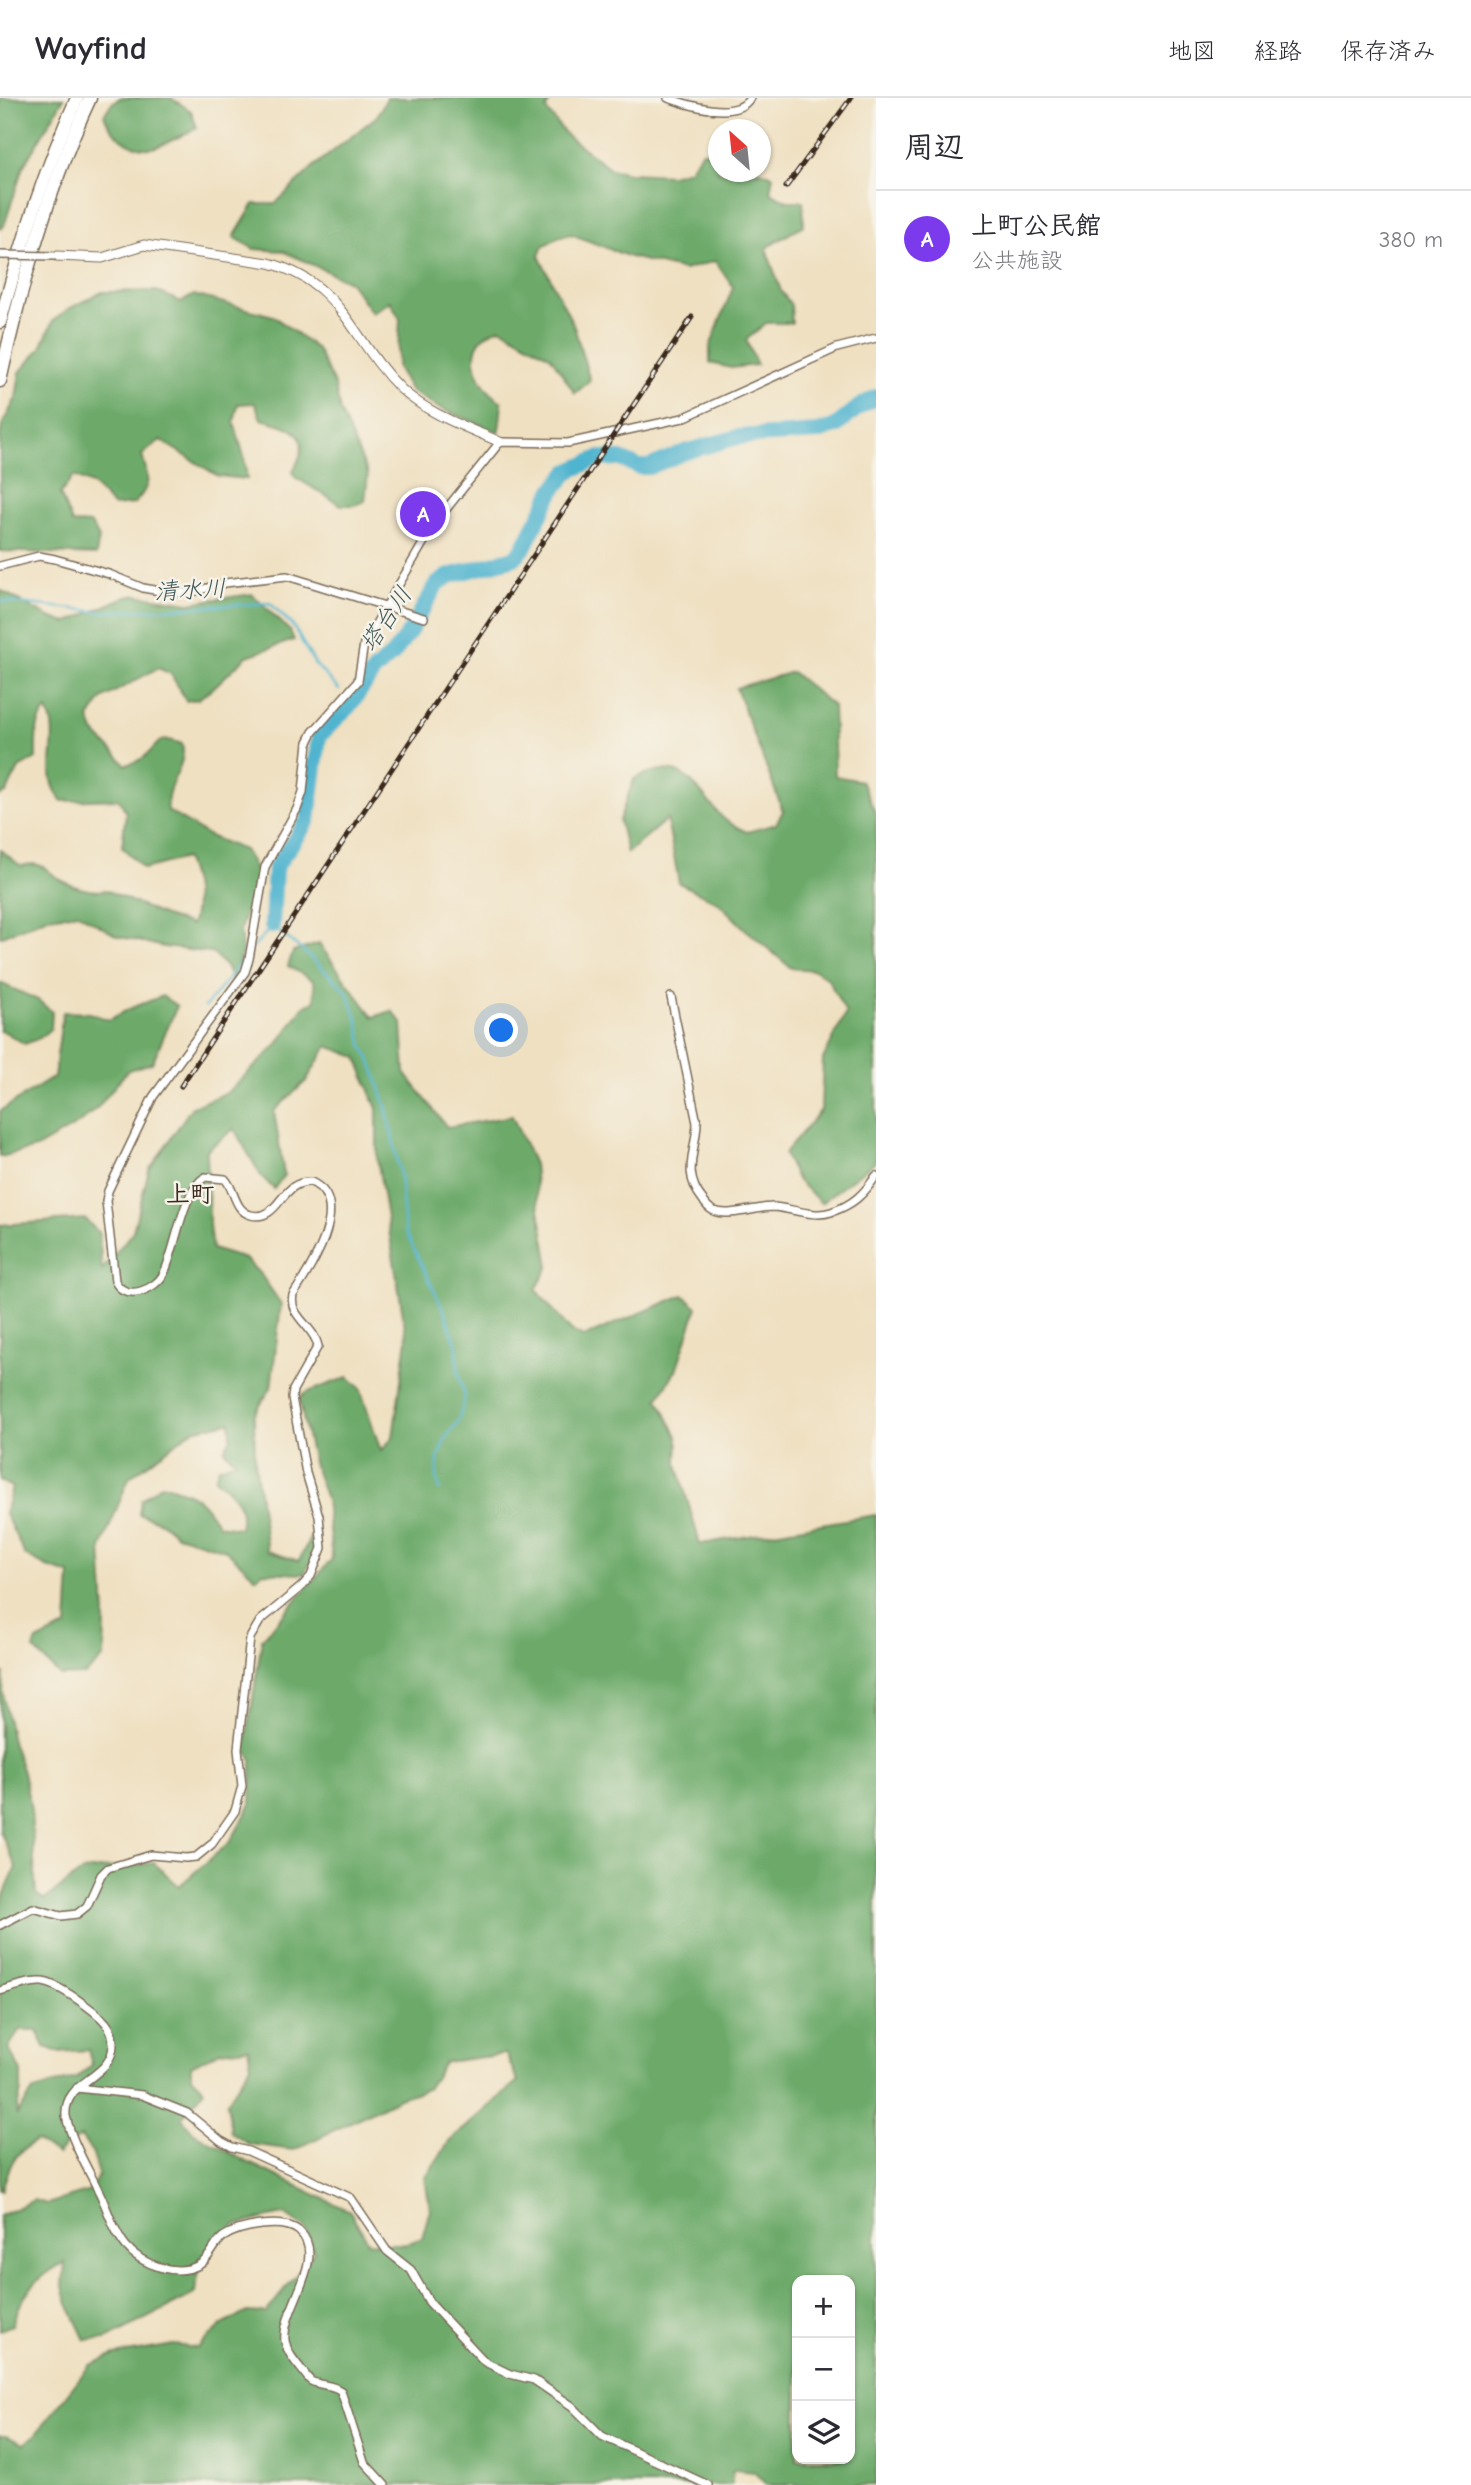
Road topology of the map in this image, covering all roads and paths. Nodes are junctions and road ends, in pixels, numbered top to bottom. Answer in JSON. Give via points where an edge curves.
{"nodes":[{"id":1,"x":76,"y":98,"type":"edge"},
{"id":2,"x":90,"y":98,"type":"edge"},
{"id":3,"x":668,"y":98,"type":"edge"},
{"id":4,"x":750,"y":98,"type":"edge"},
{"id":5,"x":0,"y":255,"type":"edge"},
{"id":6,"x":56,"y":257,"type":"joint"},
{"id":7,"x":0,"y":322,"type":"edge"},
{"id":8,"x":876,"y":338,"type":"edge"},
{"id":9,"x":0,"y":381,"type":"edge"},
{"id":10,"x":500,"y":442,"type":"junction"},
{"id":11,"x":0,"y":566,"type":"edge"},
{"id":12,"x":388,"y":605,"type":"junction"},
{"id":13,"x":424,"y":618,"type":"dead end"},
{"id":14,"x":671,"y":997,"type":"dead end"},
{"id":15,"x":876,"y":1176,"type":"edge"},
{"id":16,"x":0,"y":1926,"type":"edge"},
{"id":17,"x":0,"y":1991,"type":"edge"},
{"id":18,"x":76,"y":2088,"type":"junction"},
{"id":19,"x":385,"y":2485,"type":"edge"},
{"id":20,"x":708,"y":2485,"type":"edge"}],
"edges":[{"from":1,"to":7,"type":"highway","via":[[24,238]]},
{"from":2,"to":9,"type":"highway","via":[[71,138],[36,241]]},
{"from":3,"to":4,"type":"street","via":[[725,110],[738,108]]},
{"from":5,"to":6,"type":"street","bridge":true},
{"from":6,"to":10,"type":"street","via":[[102,258],[144,245],[285,267],[309,279],[335,302],[377,364],[409,396]]},
{"from":8,"to":10,"type":"street","via":[[837,348],[683,418],[568,443]]},
{"from":10,"to":12,"type":"street","via":[[435,523]]},
{"from":11,"to":12,"type":"street","via":[[39,556],[77,564],[143,588],[189,593],[225,583],[287,576]]},
{"from":12,"to":13,"type":"street"},
{"from":12,"to":16,"type":"street","via":[[364,644],[358,681],[310,737],[298,809],[265,867],[245,972],[153,1097],[106,1196],[115,1281],[132,1292],[145,1289],[162,1275],[194,1187],[205,1177],[225,1179],[241,1209],[251,1215],[271,1211],[297,1183],[311,1182],[323,1191],[329,1211],[325,1240],[292,1299],[293,1309],[318,1346],[292,1398],[319,1516],[320,1556],[306,1582],[260,1621],[250,1638],[238,1749],[242,1786],[235,1811],[212,1844],[191,1858],[151,1856],[108,1868],[87,1906],[77,1914],[61,1916],[33,1908]]},
{"from":14,"to":15,"type":"street","via":[[697,1123],[690,1174],[707,1206],[724,1212],[770,1207],[820,1214],[854,1202]]},
{"from":17,"to":18,"type":"street","via":[[48,1983],[105,2022],[113,2042],[110,2056],[101,2071]]},
{"from":18,"to":19,"type":"street","via":[[66,2106],[69,2125],[121,2238],[139,2257],[166,2268],[193,2267],[207,2259],[225,2236],[274,2224],[291,2226],[304,2237],[310,2253],[286,2331],[287,2349],[310,2380],[341,2391],[364,2462]]},
{"from":18,"to":20,"type":"street","via":[[142,2095],[187,2113],[232,2147],[351,2198],[387,2251],[411,2270],[429,2302],[485,2362],[534,2380],[572,2406],[602,2436]]}]}
